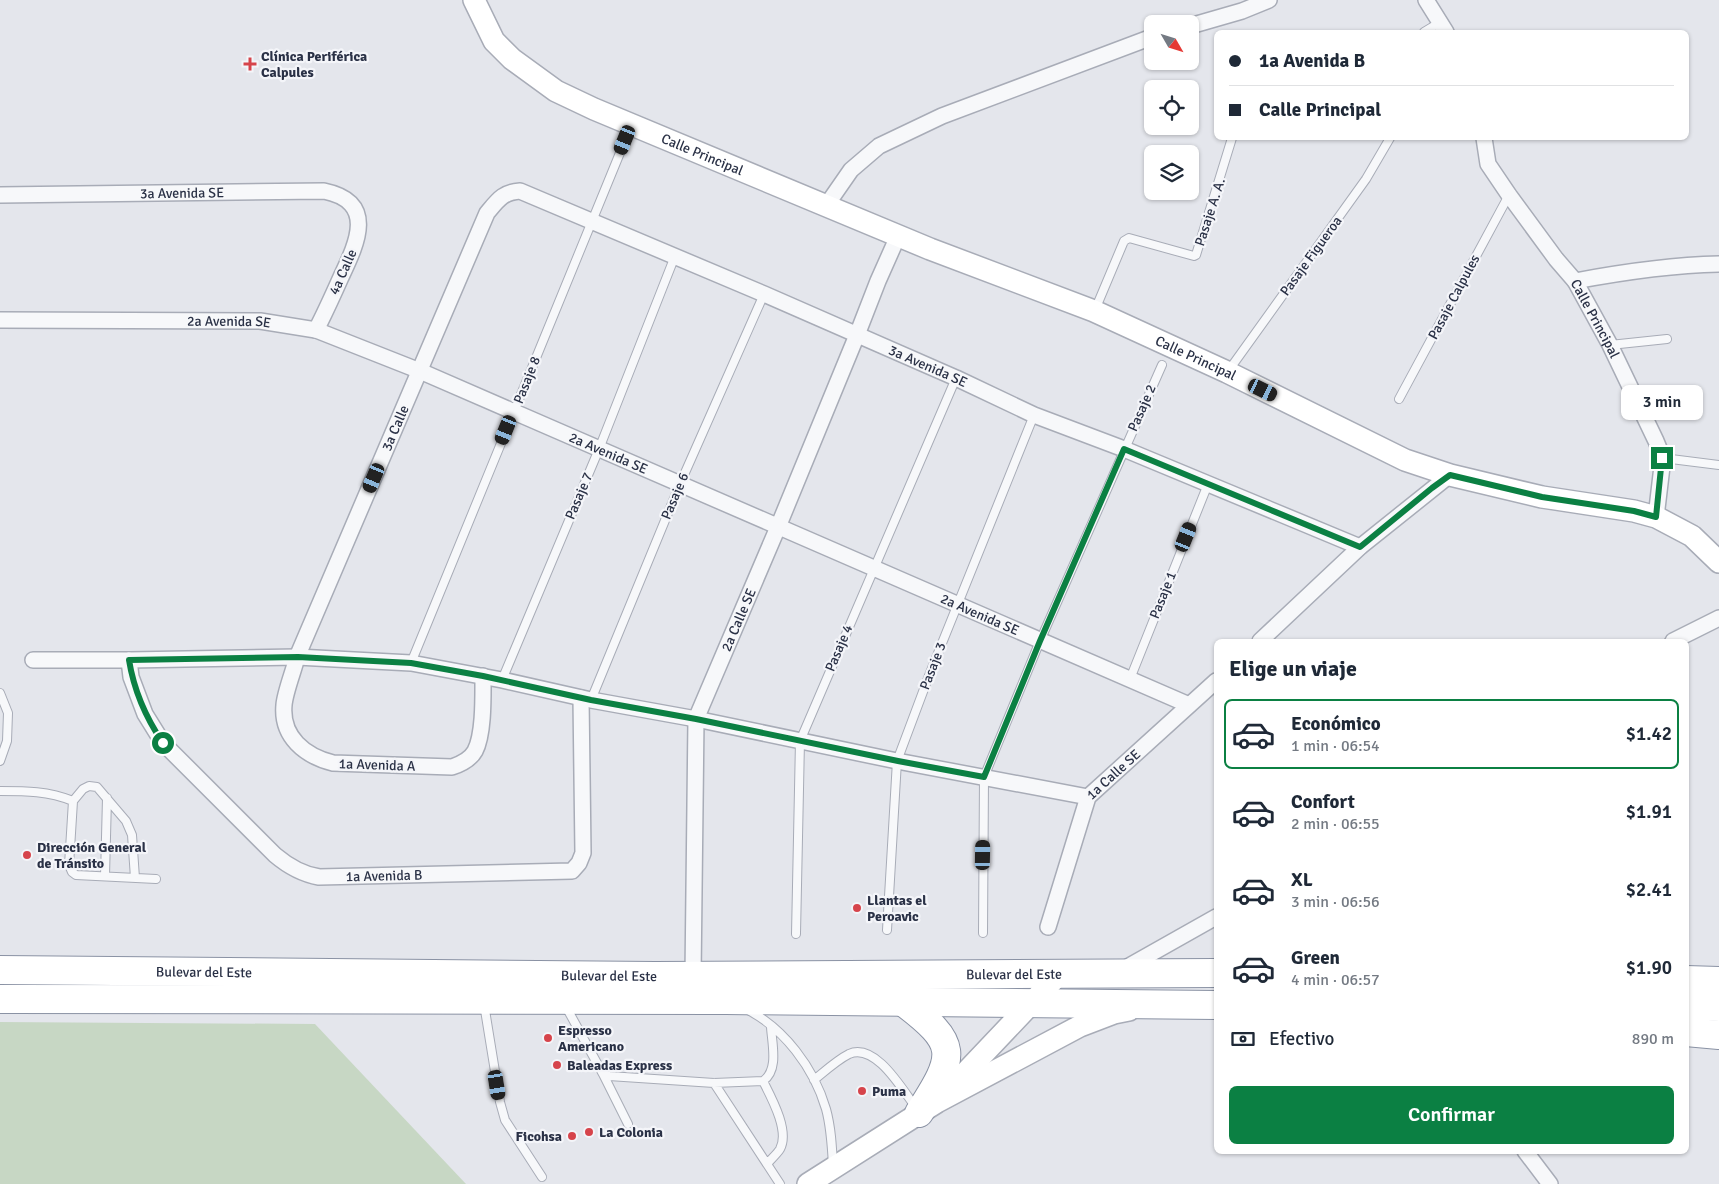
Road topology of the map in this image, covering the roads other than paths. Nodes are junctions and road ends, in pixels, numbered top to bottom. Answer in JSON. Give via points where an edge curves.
{"nodes":[{"id":1,"x":474,"y":0,"type":"edge"},
{"id":2,"x":1269,"y":0,"type":"edge"},
{"id":3,"x":1426,"y":0,"type":"edge"},
{"id":4,"x":1199,"y":23,"type":"edge"},
{"id":5,"x":1442,"y":28,"type":"edge"},
{"id":6,"x":1144,"y":40,"type":"edge"},
{"id":7,"x":631,"y":125,"type":"junction"},
{"id":8,"x":1231,"y":140,"type":"edge"},
{"id":9,"x":1389,"y":140,"type":"edge"},
{"id":10,"x":1484,"y":140,"type":"edge"},
{"id":11,"x":1509,"y":195,"type":"junction"},
{"id":12,"x":0,"y":196,"type":"edge"},
{"id":13,"x":498,"y":200,"type":"joint"},
{"id":14,"x":826,"y":206,"type":"junction"},
{"id":15,"x":357,"y":212,"type":"joint"},
{"id":16,"x":593,"y":220,"type":"junction"},
{"id":17,"x":898,"y":236,"type":"junction"},
{"id":18,"x":675,"y":256,"type":"junction"},
{"id":19,"x":1719,"y":264,"type":"edge"},
{"id":20,"x":1575,"y":281,"type":"junction"},
{"id":21,"x":764,"y":294,"type":"junction"},
{"id":22,"x":1094,"y":312,"type":"junction"},
{"id":23,"x":0,"y":320,"type":"edge"},
{"id":24,"x":316,"y":330,"type":"junction"},
{"id":25,"x":857,"y":336,"type":"junction"},
{"id":26,"x":1667,"y":339,"type":"dead end"},
{"id":27,"x":1610,"y":345,"type":"junction"},
{"id":28,"x":1162,"y":365,"type":"dead end"},
{"id":29,"x":420,"y":371,"type":"junction"},
{"id":30,"x":1227,"y":372,"type":"junction"},
{"id":31,"x":956,"y":378,"type":"junction"},
{"id":32,"x":1399,"y":399,"type":"dead end"},
{"id":33,"x":514,"y":412,"type":"junction"},
{"id":34,"x":1034,"y":415,"type":"junction"},
{"id":35,"x":599,"y":449,"type":"junction"},
{"id":36,"x":1124,"y":449,"type":"junction"},
{"id":37,"x":1662,"y":458,"type":"junction"},
{"id":38,"x":1719,"y":465,"type":"edge"},
{"id":39,"x":1450,"y":475,"type":"junction"},
{"id":40,"x":680,"y":484,"type":"junction"},
{"id":41,"x":1208,"y":484,"type":"junction"},
{"id":42,"x":1656,"y":517,"type":"junction"},
{"id":43,"x":778,"y":527,"type":"junction"},
{"id":44,"x":1360,"y":547,"type":"junction"},
{"id":45,"x":1719,"y":562,"type":"edge"},
{"id":46,"x":873,"y":569,"type":"junction"},
{"id":47,"x":958,"y":605,"type":"junction"},
{"id":48,"x":1719,"y":618,"type":"edge"},
{"id":49,"x":1262,"y":639,"type":"edge"},
{"id":50,"x":1677,"y":639,"type":"edge"},
{"id":51,"x":1040,"y":641,"type":"junction"},
{"id":52,"x":298,"y":657,"type":"junction"},
{"id":53,"x":34,"y":660,"type":"dead end"},
{"id":54,"x":129,"y":660,"type":"junction"},
{"id":55,"x":411,"y":663,"type":"junction"},
{"id":56,"x":483,"y":676,"type":"junction"},
{"id":57,"x":502,"y":680,"type":"junction"},
{"id":58,"x":1130,"y":680,"type":"junction"},
{"id":59,"x":1214,"y":683,"type":"edge"},
{"id":60,"x":0,"y":693,"type":"edge"},
{"id":61,"x":586,"y":699,"type":"junction"},
{"id":62,"x":1189,"y":705,"type":"junction"},
{"id":63,"x":696,"y":719,"type":"junction"},
{"id":64,"x":800,"y":741,"type":"junction"},
{"id":65,"x":0,"y":761,"type":"edge"},
{"id":66,"x":898,"y":761,"type":"junction"},
{"id":67,"x":984,"y":777,"type":"junction"},
{"id":68,"x":0,"y":791,"type":"edge"},
{"id":69,"x":107,"y":798,"type":"junction"},
{"id":70,"x":1088,"y":798,"type":"junction"},
{"id":71,"x":72,"y":801,"type":"junction"},
{"id":72,"x":105,"y":876,"type":"junction"},
{"id":73,"x":135,"y":878,"type":"junction"},
{"id":74,"x":156,"y":879,"type":"dead end"},
{"id":75,"x":1214,"y":918,"type":"edge"},
{"id":76,"x":1048,"y":926,"type":"dead end"},
{"id":77,"x":887,"y":930,"type":"dead end"},
{"id":78,"x":983,"y":933,"type":"dead end"},
{"id":79,"x":796,"y":934,"type":"dead end"},
{"id":80,"x":1689,"y":968,"type":"edge"},
{"id":81,"x":1719,"y":968,"type":"edge"},
{"id":82,"x":0,"y":970,"type":"edge"},
{"id":83,"x":1060,"y":973,"type":"junction"},
{"id":84,"x":1214,"y":973,"type":"edge"},
{"id":85,"x":1114,"y":974,"type":"junction"},
{"id":86,"x":899,"y":975,"type":"junction"},
{"id":87,"x":693,"y":976,"type":"junction"},
{"id":88,"x":1689,"y":980,"type":"edge"},
{"id":89,"x":1719,"y":980,"type":"edge"},
{"id":90,"x":0,"y":999,"type":"edge"},
{"id":91,"x":484,"y":999,"type":"junction"},
{"id":92,"x":562,"y":999,"type":"junction"},
{"id":93,"x":726,"y":1000,"type":"junction"},
{"id":94,"x":902,"y":1001,"type":"junction"},
{"id":95,"x":1032,"y":1003,"type":"junction"},
{"id":96,"x":1151,"y":1005,"type":"junction"},
{"id":97,"x":1214,"y":1005,"type":"edge"},
{"id":98,"x":1689,"y":1006,"type":"edge"},
{"id":99,"x":1719,"y":1006,"type":"edge"},
{"id":100,"x":771,"y":1027,"type":"junction"},
{"id":101,"x":1689,"y":1032,"type":"edge"},
{"id":102,"x":1719,"y":1035,"type":"edge"},
{"id":103,"x":603,"y":1074,"type":"junction"},
{"id":104,"x":814,"y":1080,"type":"junction"},
{"id":105,"x":763,"y":1081,"type":"junction"},
{"id":106,"x":714,"y":1083,"type":"junction"},
{"id":107,"x":928,"y":1108,"type":"junction"},
{"id":108,"x":628,"y":1124,"type":"dead end"},
{"id":109,"x":1527,"y":1154,"type":"edge"},
{"id":110,"x":767,"y":1164,"type":"junction"},
{"id":111,"x":833,"y":1168,"type":"junction"},
{"id":112,"x":542,"y":1178,"type":"dead end"},
{"id":113,"x":780,"y":1184,"type":"edge"},
{"id":114,"x":808,"y":1184,"type":"edge"},
{"id":115,"x":1550,"y":1184,"type":"edge"}],
"edges":[{"from":1,"to":7,"type":"street","name":"Calle Principal","via":[[494,40],[530,74],[556,91]]},
{"from":2,"to":4,"type":"street"},
{"from":3,"to":5,"type":"street"},
{"from":6,"to":14,"type":"street","via":[[942,116],[879,146],[851,170]]},
{"from":7,"to":14,"type":"street","name":"Calle Principal"},
{"from":7,"to":16,"type":"lane","name":"Pasaje 8"},
{"from":8,"to":22,"type":"lane","name":"Pasaje A. A.","via":[[1196,255],[1129,238],[1124,241]]},
{"from":9,"to":30,"type":"lane","name":"Pasaje Figueroa","via":[[1366,179]]},
{"from":10,"to":11,"type":"street","name":"Calle Principal","via":[[1488,164]]},
{"from":11,"to":20,"type":"street","name":"Calle Principal"},
{"from":11,"to":32,"type":"lane","name":"Pasaje Calpules"},
{"from":12,"to":15,"type":"street","name":"3a Avenida SE","via":[[324,191],[338,194]]},
{"from":13,"to":16,"type":"street","name":"3a Avenida SE","via":[[509,192],[520,191]]},
{"from":13,"to":29,"type":"street","name":"3a Calle","via":[[487,213]]},
{"from":14,"to":17,"type":"street","name":"Calle Principal"},
{"from":15,"to":24,"type":"street","name":"4a Calle","via":[[359,231],[356,247]]},
{"from":16,"to":18,"type":"street","name":"3a Avenida SE"},
{"from":16,"to":33,"type":"lane","name":"Pasaje 8"},
{"from":17,"to":22,"type":"street","name":"Calle Principal"},
{"from":17,"to":25,"type":"street","name":"2a Calle SE"},
{"from":18,"to":21,"type":"street","name":"3a Avenida SE"},
{"from":18,"to":35,"type":"lane","name":"Pasaje 7"},
{"from":19,"to":20,"type":"street","via":[[1639,269]]},
{"from":20,"to":27,"type":"street","name":"Calle Principal"},
{"from":21,"to":25,"type":"street","name":"3a Avenida SE"},
{"from":21,"to":40,"type":"lane","name":"Pasaje 6"},
{"from":22,"to":30,"type":"street","name":"Calle Principal"},
{"from":23,"to":24,"type":"street","name":"2a Avenida SE","via":[[260,321]]},
{"from":24,"to":29,"type":"street","name":"2a Avenida SE"},
{"from":25,"to":31,"type":"street","name":"3a Avenida SE"},
{"from":25,"to":43,"type":"street","name":"2a Calle SE"},
{"from":26,"to":27,"type":"lane"},
{"from":27,"to":37,"type":"street","name":"Calle Principal"},
{"from":28,"to":36,"type":"lane","name":"Pasaje 2"},
{"from":29,"to":33,"type":"street","name":"2a Avenida SE"},
{"from":29,"to":52,"type":"street","name":"3a Calle"},
{"from":30,"to":39,"type":"street","name":"Calle Principal","via":[[1405,460]]},
{"from":31,"to":34,"type":"street","name":"3a Avenida SE"},
{"from":31,"to":46,"type":"lane","name":"Pasaje 4"},
{"from":33,"to":35,"type":"street","name":"2a Avenida SE"},
{"from":33,"to":55,"type":"lane","name":"Pasaje 8"},
{"from":34,"to":36,"type":"street","name":"3a Avenida SE"},
{"from":34,"to":47,"type":"lane","name":"Pasaje 3"},
{"from":35,"to":40,"type":"street","name":"2a Avenida SE"},
{"from":35,"to":57,"type":"lane","name":"Pasaje 7"},
{"from":36,"to":41,"type":"street","name":"3a Avenida SE"},
{"from":36,"to":51,"type":"lane","name":"Pasaje 2"},
{"from":37,"to":38,"type":"lane"},
{"from":37,"to":42,"type":"street","name":"Calle Principal"},
{"from":39,"to":42,"type":"street","name":"Calle Principal","via":[[1542,497]]},
{"from":39,"to":44,"type":"street"},
{"from":40,"to":43,"type":"street","name":"2a Avenida SE"},
{"from":40,"to":61,"type":"lane","name":"Pasaje 6"},
{"from":41,"to":44,"type":"street","name":"3a Avenida SE"},
{"from":41,"to":58,"type":"lane","name":"Pasaje 1"},
{"from":42,"to":45,"type":"street","name":"Calle Principal","via":[[1692,536]]},
{"from":43,"to":46,"type":"street","name":"2a Avenida SE"},
{"from":43,"to":63,"type":"street","name":"2a Calle SE"},
{"from":44,"to":49,"type":"street"},
{"from":46,"to":47,"type":"street","name":"2a Avenida SE"},
{"from":46,"to":64,"type":"lane","name":"Pasaje 4"},
{"from":47,"to":51,"type":"street","name":"2a Avenida SE"},
{"from":47,"to":66,"type":"lane","name":"Pasaje 3"},
{"from":48,"to":50,"type":"street"},
{"from":51,"to":58,"type":"street","name":"2a Avenida SE"},
{"from":51,"to":67,"type":"lane","name":"Pasaje 2"},
{"from":52,"to":54,"type":"street"},
{"from":52,"to":55,"type":"street"},
{"from":52,"to":56,"type":"street","name":"1a Avenida A","via":[[284,704],[286,728],[303,750],[333,764],[452,767],[467,760],[478,741]]},
{"from":53,"to":54,"type":"street"},
{"from":54,"to":61,"type":"street","name":"1a Avenida B","via":[[144,714],[163,743],[275,855],[295,870],[319,876],[572,871],[583,853]]},
{"from":55,"to":56,"type":"street"},
{"from":56,"to":57,"type":"street"},
{"from":57,"to":61,"type":"street"},
{"from":58,"to":62,"type":"street","name":"2a Avenida SE"},
{"from":59,"to":62,"type":"street","name":"1a Calle SE"},
{"from":60,"to":65,"type":"lane","via":[[8,713],[7,741]]},
{"from":61,"to":63,"type":"street"},
{"from":62,"to":70,"type":"street","name":"1a Calle SE"},
{"from":63,"to":64,"type":"street"},
{"from":63,"to":87,"type":"street","name":"2a Calle SE"},
{"from":64,"to":66,"type":"street"},
{"from":64,"to":79,"type":"lane","name":"Pasaje 4"},
{"from":66,"to":67,"type":"street"},
{"from":66,"to":77,"type":"lane","name":"Pasaje 3"},
{"from":67,"to":70,"type":"street"},
{"from":67,"to":78,"type":"lane","name":"Pasaje 2"},
{"from":68,"to":71,"type":"lane","via":[[32,790],[56,794]]},
{"from":69,"to":71,"type":"lane","via":[[97,787],[90,786]]},
{"from":69,"to":72,"type":"lane"},
{"from":69,"to":73,"type":"lane","via":[[126,821],[132,835]]},
{"from":70,"to":76,"type":"street","name":"1a Calle SE"},
{"from":71,"to":72,"type":"lane","via":[[69,865],[72,872]]},
{"from":72,"to":73,"type":"lane"},
{"from":73,"to":74,"type":"lane"},
{"from":75,"to":85,"type":"street"},
{"from":80,"to":81,"type":"highway"},
{"from":82,"to":87,"type":"highway","name":"Bulevar del Este"},
{"from":83,"to":85,"type":"highway","name":"Bulevar del Este"},
{"from":83,"to":86,"type":"highway","name":"Bulevar del Este"},
{"from":83,"to":95,"type":"street"},
{"from":84,"to":85,"type":"highway","name":"Bulevar del Este"},
{"from":86,"to":87,"type":"highway","name":"Bulevar del Este"},
{"from":86,"to":93,"type":"highway","via":[[862,983],[733,986],[727,991]]},
{"from":88,"to":89,"type":"highway"},
{"from":90,"to":91,"type":"highway","name":"Bulevar del Este"},
{"from":91,"to":92,"type":"highway","name":"Bulevar del Este"},
{"from":91,"to":112,"type":"lane","via":[[505,1120]]},
{"from":92,"to":93,"type":"highway","name":"Bulevar del Este"},
{"from":92,"to":103,"type":"lane"},
{"from":93,"to":94,"type":"highway","name":"Bulevar del Este"},
{"from":93,"to":100,"type":"lane","via":[[753,1013]]},
{"from":94,"to":95,"type":"highway","name":"Bulevar del Este"},
{"from":94,"to":107,"type":"highway","via":[[939,1034],[946,1049],[946,1064]]},
{"from":95,"to":96,"type":"highway","name":"Bulevar del Este"},
{"from":95,"to":107,"type":"street"},
{"from":96,"to":97,"type":"highway","name":"Bulevar del Este"},
{"from":96,"to":107,"type":"street","via":[[1114,1013],[1080,1026]]},
{"from":98,"to":99,"type":"highway"},
{"from":100,"to":104,"type":"lane","via":[[798,1054]]},
{"from":100,"to":105,"type":"lane","via":[[773,1069]]},
{"from":101,"to":102,"type":"highway"},
{"from":103,"to":106,"type":"lane"},
{"from":103,"to":108,"type":"lane"},
{"from":104,"to":107,"type":"lane","via":[[848,1054],[865,1052],[884,1065]]},
{"from":104,"to":111,"type":"lane","via":[[826,1108]]},
{"from":105,"to":106,"type":"lane"},
{"from":105,"to":110,"type":"lane","via":[[777,1108],[783,1139],[781,1148]]},
{"from":106,"to":110,"type":"lane"},
{"from":107,"to":111,"type":"street"},
{"from":109,"to":115,"type":"street"},
{"from":110,"to":113,"type":"lane"},
{"from":111,"to":114,"type":"street"}]}
